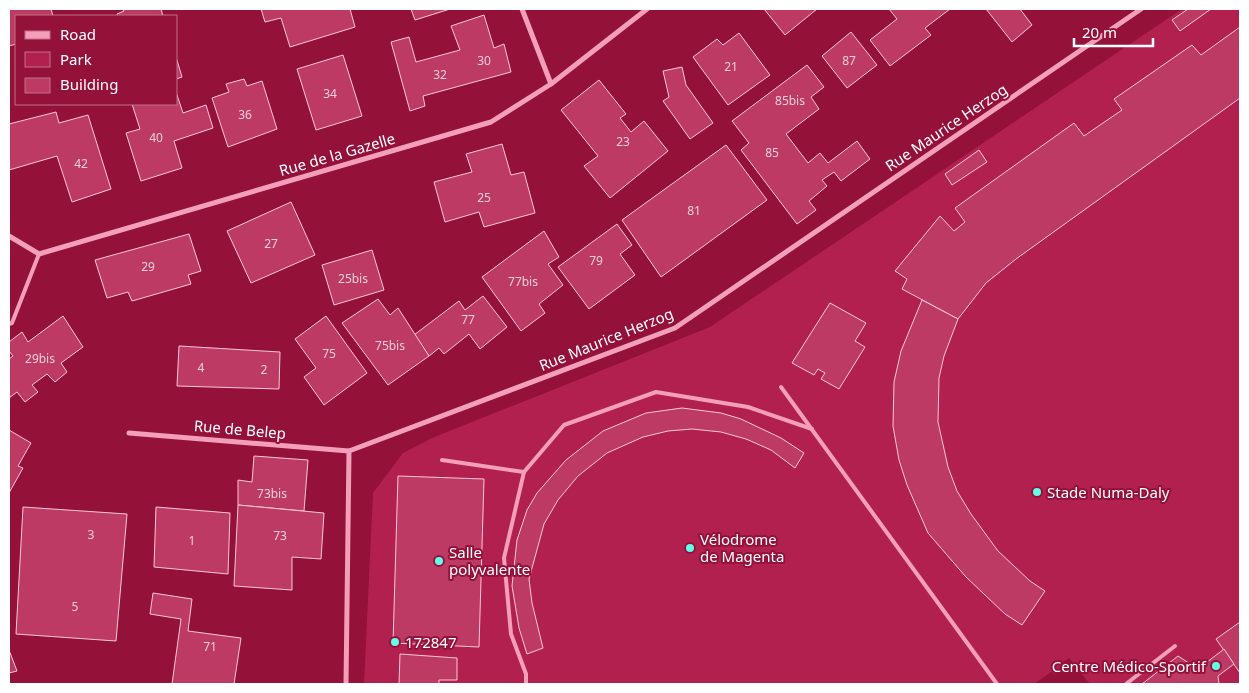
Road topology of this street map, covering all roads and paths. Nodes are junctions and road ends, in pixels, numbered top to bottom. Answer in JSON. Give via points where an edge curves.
{"nodes":[{"id":1,"x":522,"y":9,"type":"edge"},
{"id":2,"x":648,"y":9,"type":"edge"},
{"id":3,"x":1141,"y":9,"type":"edge"},
{"id":4,"x":551,"y":84,"type":"junction"},
{"id":5,"x":9,"y":236,"type":"edge"},
{"id":6,"x":40,"y":254,"type":"junction"},
{"id":7,"x":9,"y":324,"type":"edge"},
{"id":8,"x":781,"y":387,"type":"dead end"},
{"id":9,"x":812,"y":429,"type":"junction"},
{"id":10,"x":128,"y":433,"type":"dead end"},
{"id":11,"x":349,"y":450,"type":"junction"},
{"id":12,"x":442,"y":460,"type":"dead end"},
{"id":13,"x":524,"y":472,"type":"junction"},
{"id":14,"x":1175,"y":646,"type":"dead end"},
{"id":15,"x":346,"y":684,"type":"edge"},
{"id":16,"x":526,"y":684,"type":"edge"},
{"id":17,"x":997,"y":684,"type":"edge"},
{"id":18,"x":1126,"y":684,"type":"edge"}],
"edges":[{"from":1,"to":4,"type":"street"},
{"from":2,"to":4,"type":"street","name":"Rue de la Gazelle"},
{"from":3,"to":11,"type":"street","name":"Rue Maurice Herzog","via":[[675,328]]},
{"from":4,"to":6,"type":"street","name":"Rue de la Gazelle","via":[[491,122]]},
{"from":5,"to":6,"type":"street"},
{"from":6,"to":7,"type":"lane"},
{"from":8,"to":9,"type":"lane"},
{"from":9,"to":13,"type":"lane","via":[[748,407],[656,392],[564,425]]},
{"from":9,"to":17,"type":"lane"},
{"from":10,"to":11,"type":"street","name":"Rue de Belep"},
{"from":11,"to":15,"type":"street"},
{"from":12,"to":13,"type":"lane"},
{"from":13,"to":16,"type":"lane","via":[[504,558],[511,634],[526,674]]},
{"from":14,"to":18,"type":"lane"}]}
